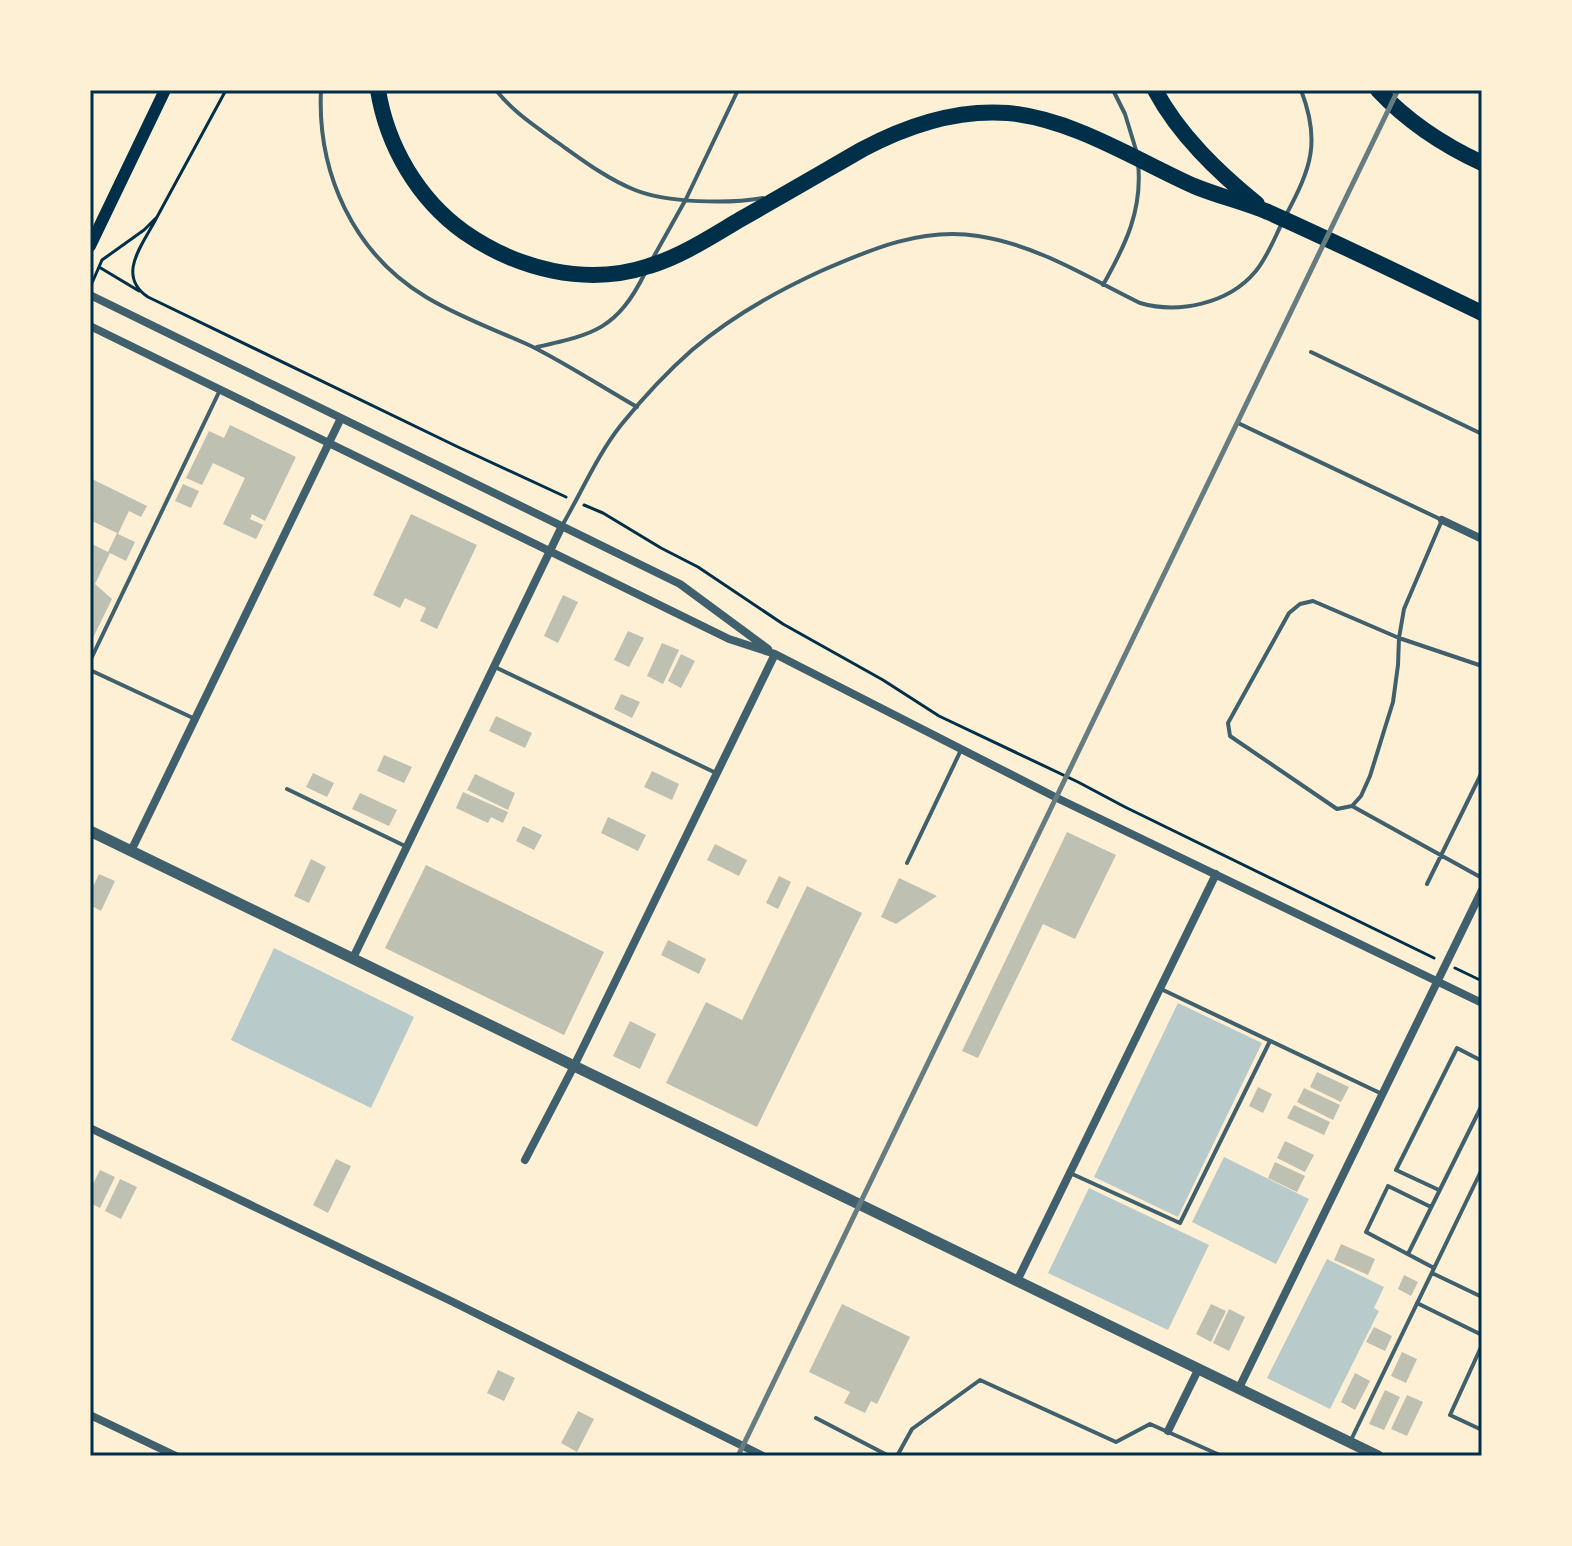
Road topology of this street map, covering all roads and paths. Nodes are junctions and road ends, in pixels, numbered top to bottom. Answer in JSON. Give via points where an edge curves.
{"nodes":[{"id":1,"x":165,"y":90,"type":"edge"},
{"id":2,"x":226,"y":90,"type":"edge"},
{"id":3,"x":321,"y":90,"type":"edge"},
{"id":4,"x":378,"y":90,"type":"edge"},
{"id":5,"x":496,"y":90,"type":"edge"},
{"id":6,"x":738,"y":90,"type":"edge"},
{"id":7,"x":1113,"y":90,"type":"edge"},
{"id":8,"x":1155,"y":90,"type":"edge"},
{"id":9,"x":1301,"y":90,"type":"edge"},
{"id":10,"x":1378,"y":90,"type":"edge"},
{"id":11,"x":1482,"y":163,"type":"edge"},
{"id":12,"x":790,"y":191,"type":"junction"},
{"id":13,"x":686,"y":199,"type":"junction"},
{"id":14,"x":1265,"y":211,"type":"junction"},
{"id":15,"x":157,"y":217,"type":"junction"},
{"id":16,"x":90,"y":246,"type":"edge"},
{"id":17,"x":99,"y":267,"type":"junction"},
{"id":18,"x":648,"y":267,"type":"junction"},
{"id":19,"x":1103,"y":285,"type":"junction"},
{"id":20,"x":90,"y":287,"type":"edge"},
{"id":21,"x":139,"y":291,"type":"junction"},
{"id":22,"x":90,"y":295,"type":"edge"},
{"id":23,"x":1482,"y":313,"type":"edge"},
{"id":24,"x":90,"y":326,"type":"edge"},
{"id":25,"x":534,"y":348,"type":"junction"},
{"id":26,"x":1311,"y":352,"type":"dead end"},
{"id":27,"x":220,"y":390,"type":"junction"},
{"id":28,"x":637,"y":407,"type":"junction"},
{"id":29,"x":341,"y":418,"type":"junction"},
{"id":30,"x":1238,"y":423,"type":"dead end"},
{"id":31,"x":1482,"y":434,"type":"edge"},
{"id":32,"x":328,"y":443,"type":"junction"},
{"id":33,"x":576,"y":502,"type":"junction"},
{"id":34,"x":1442,"y":520,"type":"junction"},
{"id":35,"x":562,"y":526,"type":"junction"},
{"id":36,"x":1482,"y":539,"type":"edge"},
{"id":37,"x":550,"y":551,"type":"junction"},
{"id":38,"x":1399,"y":638,"type":"junction"},
{"id":39,"x":775,"y":654,"type":"junction"},
{"id":40,"x":90,"y":661,"type":"edge"},
{"id":41,"x":1482,"y":666,"type":"edge"},
{"id":42,"x":494,"y":667,"type":"junction"},
{"id":43,"x":90,"y":670,"type":"edge"},
{"id":44,"x":195,"y":719,"type":"junction"},
{"id":45,"x":961,"y":750,"type":"junction"},
{"id":46,"x":1482,"y":772,"type":"edge"},
{"id":47,"x":716,"y":773,"type":"junction"},
{"id":48,"x":287,"y":789,"type":"dead end"},
{"id":49,"x":1352,"y":806,"type":"junction"},
{"id":50,"x":90,"y":831,"type":"edge"},
{"id":51,"x":407,"y":847,"type":"junction"},
{"id":52,"x":131,"y":851,"type":"junction"},
{"id":53,"x":1440,"y":857,"type":"junction"},
{"id":54,"x":907,"y":863,"type":"dead end"},
{"id":55,"x":1216,"y":874,"type":"junction"},
{"id":56,"x":1482,"y":878,"type":"edge"},
{"id":57,"x":1427,"y":884,"type":"dead end"},
{"id":58,"x":1482,"y":890,"type":"edge"},
{"id":59,"x":353,"y":958,"type":"junction"},
{"id":60,"x":1446,"y":964,"type":"junction"},
{"id":61,"x":1482,"y":981,"type":"edge"},
{"id":62,"x":1437,"y":982,"type":"junction"},
{"id":63,"x":1160,"y":988,"type":"junction"},
{"id":64,"x":1482,"y":1003,"type":"edge"},
{"id":65,"x":1270,"y":1041,"type":"junction"},
{"id":66,"x":1482,"y":1061,"type":"edge"},
{"id":67,"x":574,"y":1066,"type":"junction"},
{"id":68,"x":1383,"y":1094,"type":"junction"},
{"id":69,"x":1482,"y":1105,"type":"edge"},
{"id":70,"x":90,"y":1128,"type":"edge"},
{"id":71,"x":525,"y":1160,"type":"dead end"},
{"id":72,"x":1482,"y":1169,"type":"edge"},
{"id":73,"x":1070,"y":1173,"type":"junction"},
{"id":74,"x":1439,"y":1190,"type":"junction"},
{"id":75,"x":1431,"y":1207,"type":"junction"},
{"id":76,"x":1408,"y":1254,"type":"junction"},
{"id":77,"x":1433,"y":1270,"type":"junction"},
{"id":78,"x":1017,"y":1281,"type":"junction"},
{"id":79,"x":1482,"y":1297,"type":"edge"},
{"id":80,"x":1417,"y":1303,"type":"junction"},
{"id":81,"x":1482,"y":1335,"type":"edge"},
{"id":82,"x":1482,"y":1345,"type":"edge"},
{"id":83,"x":1198,"y":1370,"type":"junction"},
{"id":84,"x":1239,"y":1388,"type":"junction"},
{"id":85,"x":90,"y":1415,"type":"edge"},
{"id":86,"x":816,"y":1418,"type":"dead end"},
{"id":87,"x":1481,"y":1427,"type":"edge"},
{"id":88,"x":1168,"y":1431,"type":"junction"},
{"id":89,"x":1350,"y":1442,"type":"junction"},
{"id":90,"x":176,"y":1456,"type":"edge"},
{"id":91,"x":763,"y":1456,"type":"edge"},
{"id":92,"x":889,"y":1456,"type":"edge"},
{"id":93,"x":897,"y":1456,"type":"edge"},
{"id":94,"x":1222,"y":1456,"type":"edge"},
{"id":95,"x":1378,"y":1456,"type":"edge"}],
"edges":[{"from":1,"to":16,"type":"main road"},
{"from":2,"to":15,"type":"path"},
{"from":3,"to":25,"type":"lane","via":[[320,123],[331,180],[376,256],[427,298]]},
{"from":4,"to":18,"type":"highway","via":[[388,131],[411,176],[432,204],[466,233],[513,259],[562,273],[595,275]]},
{"from":5,"to":13,"type":"lane","via":[[521,116],[617,181],[638,191]]},
{"from":6,"to":13,"type":"lane"},
{"from":7,"to":19,"type":"lane","via":[[1132,133],[1139,184],[1128,238]]},
{"from":8,"to":14,"type":"highway","via":[[1194,145]]},
{"from":9,"to":19,"type":"lane","via":[[1311,129],[1310,163],[1255,272],[1214,300],[1190,306],[1152,307]]},
{"from":10,"to":11,"type":"highway","via":[[1428,134]]},
{"from":12,"to":13,"type":"lane","via":[[742,201]]},
{"from":12,"to":14,"type":"highway","via":[[923,123],[972,113],[1011,114],[1078,131],[1204,190]]},
{"from":12,"to":18,"type":"highway"},
{"from":13,"to":18,"type":"lane"},
{"from":14,"to":23,"type":"highway"},
{"from":15,"to":17,"type":"path"},
{"from":15,"to":21,"type":"path","via":[[134,261]]},
{"from":17,"to":20,"type":"path"},
{"from":17,"to":21,"type":"path"},
{"from":18,"to":25,"type":"lane","via":[[625,307],[603,326]]},
{"from":19,"to":28,"type":"lane","via":[[1042,253],[996,239],[936,234],[900,240],[760,302],[693,349]]},
{"from":21,"to":33,"type":"path"},
{"from":22,"to":29,"type":"street"},
{"from":24,"to":27,"type":"street"},
{"from":25,"to":28,"type":"lane"},
{"from":26,"to":31,"type":"lane"},
{"from":27,"to":32,"type":"street"},
{"from":27,"to":40,"type":"lane"},
{"from":28,"to":33,"type":"lane","via":[[611,438]]},
{"from":29,"to":32,"type":"street"},
{"from":29,"to":35,"type":"street"},
{"from":30,"to":34,"type":"lane"},
{"from":32,"to":37,"type":"street"},
{"from":32,"to":44,"type":"street"},
{"from":33,"to":35,"type":"lane"},
{"from":33,"to":60,"type":"path","via":[[698,567],[939,716]]},
{"from":34,"to":36,"type":"street"},
{"from":34,"to":38,"type":"lane","via":[[1404,609]]},
{"from":35,"to":37,"type":"street"},
{"from":35,"to":39,"type":"street","via":[[680,584]]},
{"from":37,"to":39,"type":"street","via":[[729,639]]},
{"from":37,"to":42,"type":"street"},
{"from":38,"to":41,"type":"lane"},
{"from":38,"to":49,"type":"lane","via":[[1393,702],[1370,776]]},
{"from":38,"to":49,"type":"lane","via":[[1313,601],[1300,604],[1289,613],[1228,723],[1230,736],[1239,744],[1337,809]]},
{"from":39,"to":45,"type":"street"},
{"from":39,"to":47,"type":"street"},
{"from":42,"to":47,"type":"lane"},
{"from":42,"to":51,"type":"street"},
{"from":43,"to":44,"type":"lane"},
{"from":44,"to":52,"type":"street"},
{"from":45,"to":54,"type":"lane"},
{"from":45,"to":55,"type":"street"},
{"from":46,"to":53,"type":"lane"},
{"from":47,"to":67,"type":"street"},
{"from":48,"to":51,"type":"lane"},
{"from":49,"to":53,"type":"lane"},
{"from":50,"to":52,"type":"street"},
{"from":51,"to":59,"type":"street"},
{"from":52,"to":59,"type":"street"},
{"from":53,"to":56,"type":"lane"},
{"from":53,"to":57,"type":"lane"},
{"from":55,"to":62,"type":"street"},
{"from":55,"to":63,"type":"street"},
{"from":58,"to":60,"type":"street"},
{"from":59,"to":67,"type":"street"},
{"from":60,"to":61,"type":"path"},
{"from":60,"to":62,"type":"street"},
{"from":62,"to":64,"type":"street"},
{"from":62,"to":68,"type":"street"},
{"from":63,"to":65,"type":"lane"},
{"from":63,"to":73,"type":"street"},
{"from":65,"to":68,"type":"lane"},
{"from":65,"to":73,"type":"lane","via":[[1180,1223]]},
{"from":66,"to":74,"type":"lane","via":[[1457,1048],[1396,1170]]},
{"from":67,"to":71,"type":"street"},
{"from":67,"to":78,"type":"street"},
{"from":68,"to":84,"type":"street"},
{"from":69,"to":74,"type":"lane"},
{"from":70,"to":91,"type":"street"},
{"from":72,"to":77,"type":"lane"},
{"from":73,"to":78,"type":"street"},
{"from":74,"to":75,"type":"lane"},
{"from":75,"to":76,"type":"lane"},
{"from":75,"to":76,"type":"lane","via":[[1388,1186],[1366,1232]]},
{"from":76,"to":77,"type":"lane"},
{"from":77,"to":79,"type":"lane"},
{"from":77,"to":80,"type":"lane"},
{"from":78,"to":83,"type":"street"},
{"from":80,"to":81,"type":"lane"},
{"from":80,"to":89,"type":"lane"},
{"from":82,"to":87,"type":"lane","via":[[1450,1415]]},
{"from":83,"to":84,"type":"street"},
{"from":83,"to":88,"type":"street"},
{"from":84,"to":89,"type":"street"},
{"from":85,"to":90,"type":"street"},
{"from":86,"to":92,"type":"lane"},
{"from":88,"to":93,"type":"lane","via":[[1150,1424],[1116,1442],[980,1380],[912,1429]]},
{"from":88,"to":94,"type":"lane"},
{"from":89,"to":95,"type":"street"}]}
